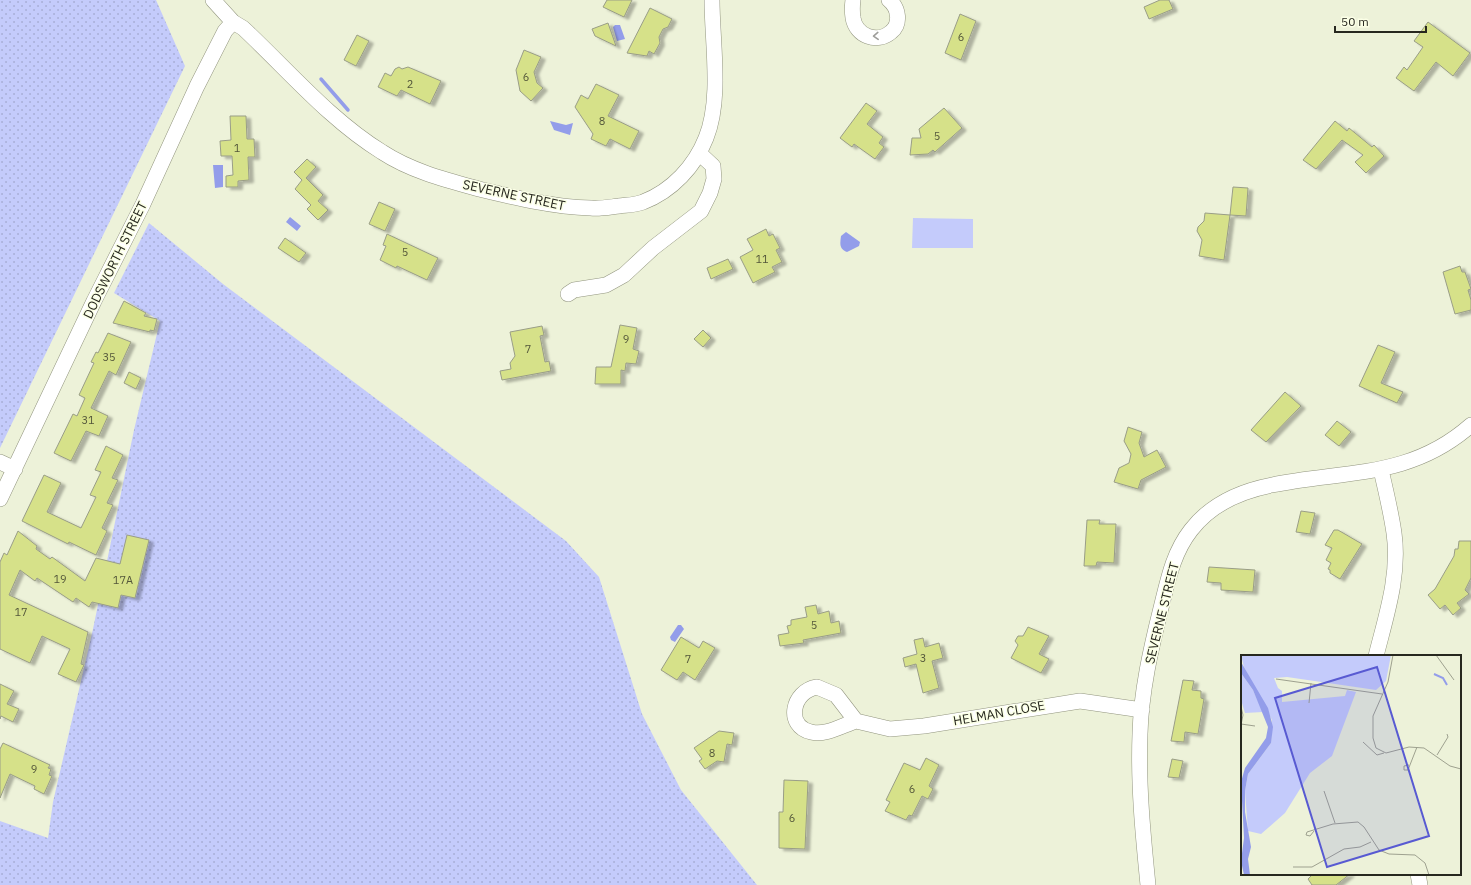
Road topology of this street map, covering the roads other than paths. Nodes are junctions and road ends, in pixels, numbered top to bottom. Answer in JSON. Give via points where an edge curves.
{"nodes":[{"id":1,"x":213,"y":0,"type":"edge"},
{"id":2,"x":712,"y":0,"type":"edge"},
{"id":3,"x":853,"y":0,"type":"edge"},
{"id":4,"x":889,"y":0,"type":"edge"},
{"id":5,"x":233,"y":22,"type":"junction"},
{"id":6,"x":699,"y":153,"type":"junction"},
{"id":7,"x":568,"y":294,"type":"dead end"},
{"id":8,"x":1471,"y":425,"type":"edge"},
{"id":9,"x":0,"y":462,"type":"edge"},
{"id":10,"x":15,"y":469,"type":"junction"},
{"id":11,"x":1381,"y":470,"type":"junction"},
{"id":12,"x":0,"y":499,"type":"edge"},
{"id":13,"x":1376,"y":655,"type":"edge"},
{"id":14,"x":1142,"y":710,"type":"junction"},
{"id":15,"x":856,"y":721,"type":"dead end"},
{"id":16,"x":1418,"y":875,"type":"edge"},
{"id":17,"x":1148,"y":885,"type":"edge"},
{"id":18,"x":1420,"y":885,"type":"edge"}],
"edges":[{"from":1,"to":5,"type":"street","name":"SEVERNE STREET"},
{"from":2,"to":6,"type":"street","name":"SEVERNE STREET","via":[[713,106],[707,137]]},
{"from":4,"to":3,"type":"street","one_way":true,"via":[[898,12],[897,21],[891,32],[870,37],[859,33],[854,25]]},
{"from":5,"to":6,"type":"street","name":"SEVERNE STREET","via":[[243,28],[358,136],[414,169],[455,182],[510,197],[593,209],[641,203],[656,196],[682,176]]},
{"from":5,"to":10,"type":"street","name":"DODSWORTH STREET","via":[[225,31],[197,86]]},
{"from":6,"to":7,"type":"street","via":[[713,166],[714,179],[701,211],[653,248],[624,275],[606,284],[574,290]]},
{"from":8,"to":11,"type":"street","name":"SEVERNE STREET","via":[[1447,444],[1426,455]]},
{"from":9,"to":10,"type":"street"},
{"from":10,"to":12,"type":"street","name":"DODSWORTH STREET"},
{"from":11,"to":13,"type":"street","via":[[1394,534],[1395,573]]},
{"from":11,"to":14,"type":"street","name":"SEVERNE STREET","via":[[1272,485],[1244,492],[1225,501],[1191,529],[1177,552],[1168,577]]},
{"from":14,"to":15,"type":"street","name":"HELMAN CLOSE","via":[[1080,701],[924,726],[890,729]]},
{"from":14,"to":17,"type":"street","name":"SEVERNE STREET","via":[[1140,760]]},
{"from":16,"to":18,"type":"street"}]}
